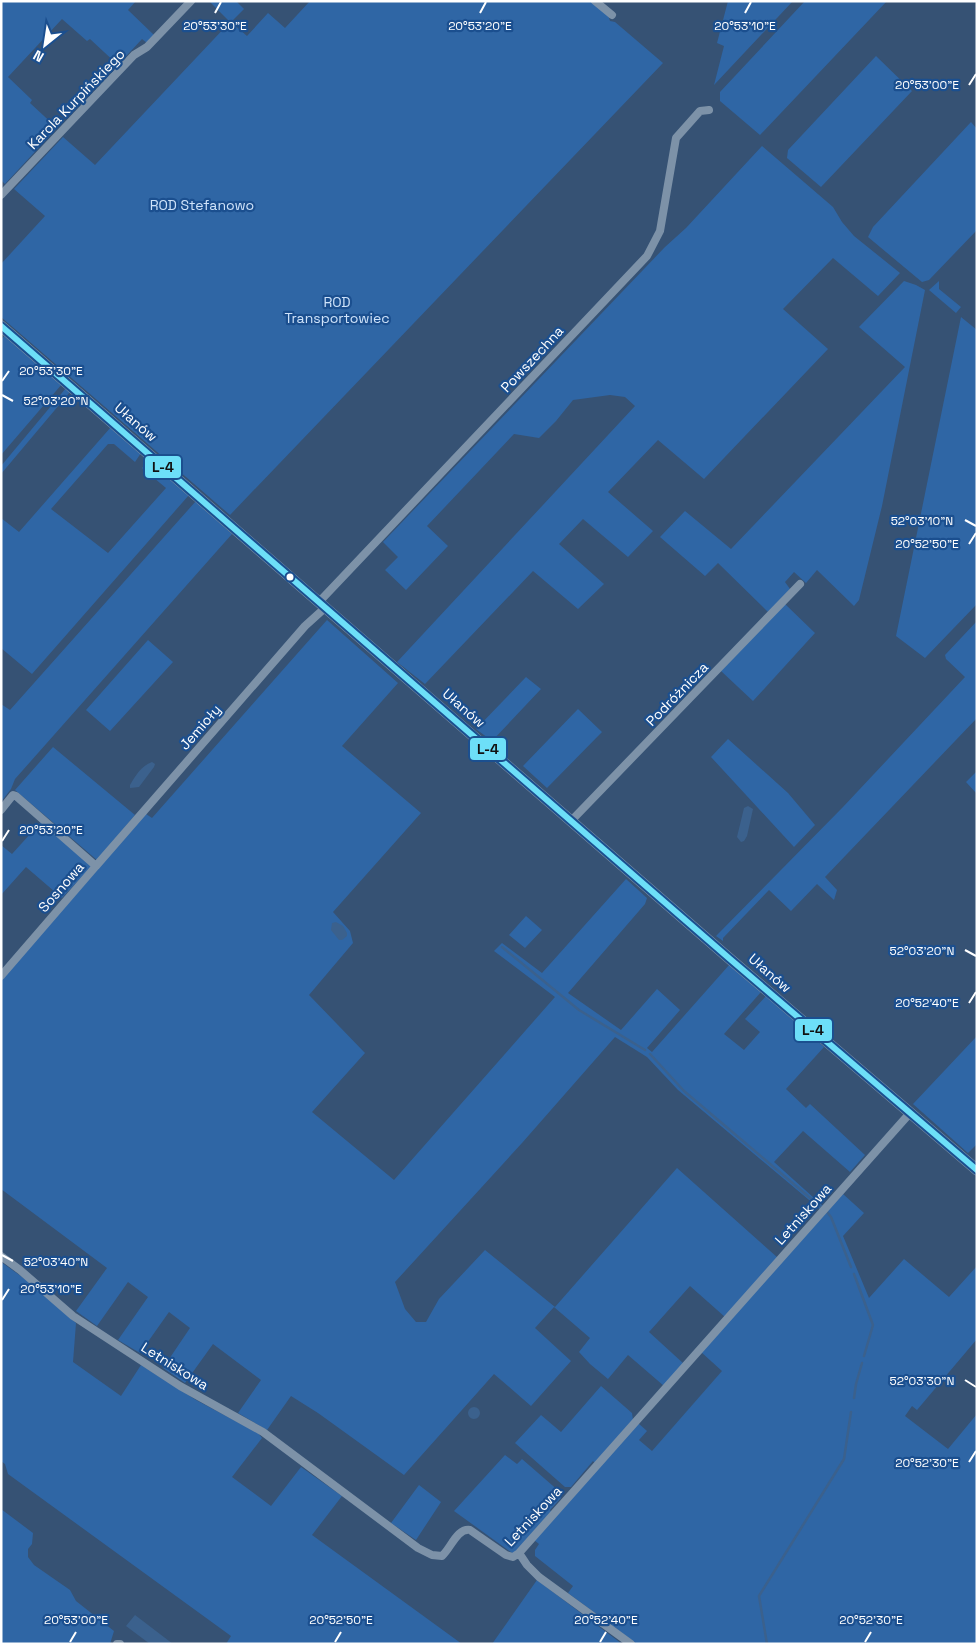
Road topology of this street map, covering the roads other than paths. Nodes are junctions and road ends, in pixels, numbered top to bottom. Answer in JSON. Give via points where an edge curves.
{"nodes":[{"id":1,"x":191,"y":1,"type":"edge"},
{"id":2,"x":595,"y":1,"type":"edge"},
{"id":3,"x":612,"y":15,"type":"dead end"},
{"id":4,"x":709,"y":110,"type":"dead end"},
{"id":5,"x":1,"y":196,"type":"edge"},
{"id":6,"x":1,"y":326,"type":"edge"},
{"id":7,"x":800,"y":584,"type":"dead end"},
{"id":8,"x":323,"y":604,"type":"junction"},
{"id":9,"x":1,"y":810,"type":"edge"},
{"id":10,"x":571,"y":821,"type":"junction"},
{"id":11,"x":96,"y":866,"type":"junction"},
{"id":12,"x":1,"y":976,"type":"edge"},
{"id":13,"x":910,"y":1113,"type":"junction"},
{"id":14,"x":977,"y":1170,"type":"edge"},
{"id":15,"x":1,"y":1256,"type":"edge"},
{"id":16,"x":520,"y":1553,"type":"junction"},
{"id":17,"x":631,"y":1644,"type":"edge"}],
"edges":[{"from":1,"to":5,"type":"street","name":"Karola Kurpińskiego","via":[[147,47],[134,55]]},
{"from":2,"to":3,"type":"street"},
{"from":4,"to":8,"type":"street","name":"Powszechna","via":[[700,111],[676,138],[660,231],[647,256]]},
{"from":6,"to":8,"type":"street","name":"Ułanów"},
{"from":7,"to":10,"type":"street","name":"Podróżnicza"},
{"from":8,"to":10,"type":"street","name":"Ułanów"},
{"from":8,"to":11,"type":"street","name":"Jemioły"},
{"from":9,"to":11,"type":"street","name":"Sosnowa","via":[[13,795],[16,796]]},
{"from":10,"to":13,"type":"street","name":"Ułanów"},
{"from":11,"to":12,"type":"street","name":"Sosnowa"},
{"from":13,"to":14,"type":"street","name":"Ułanów"},
{"from":13,"to":16,"type":"street","name":"Letniskowa"},
{"from":15,"to":16,"type":"street","name":"Letniskowa","via":[[73,1316],[180,1386],[263,1432],[426,1552],[442,1556],[465,1529],[506,1555],[512,1557]]},
{"from":16,"to":17,"type":"street","via":[[527,1566],[539,1577]]}]}
